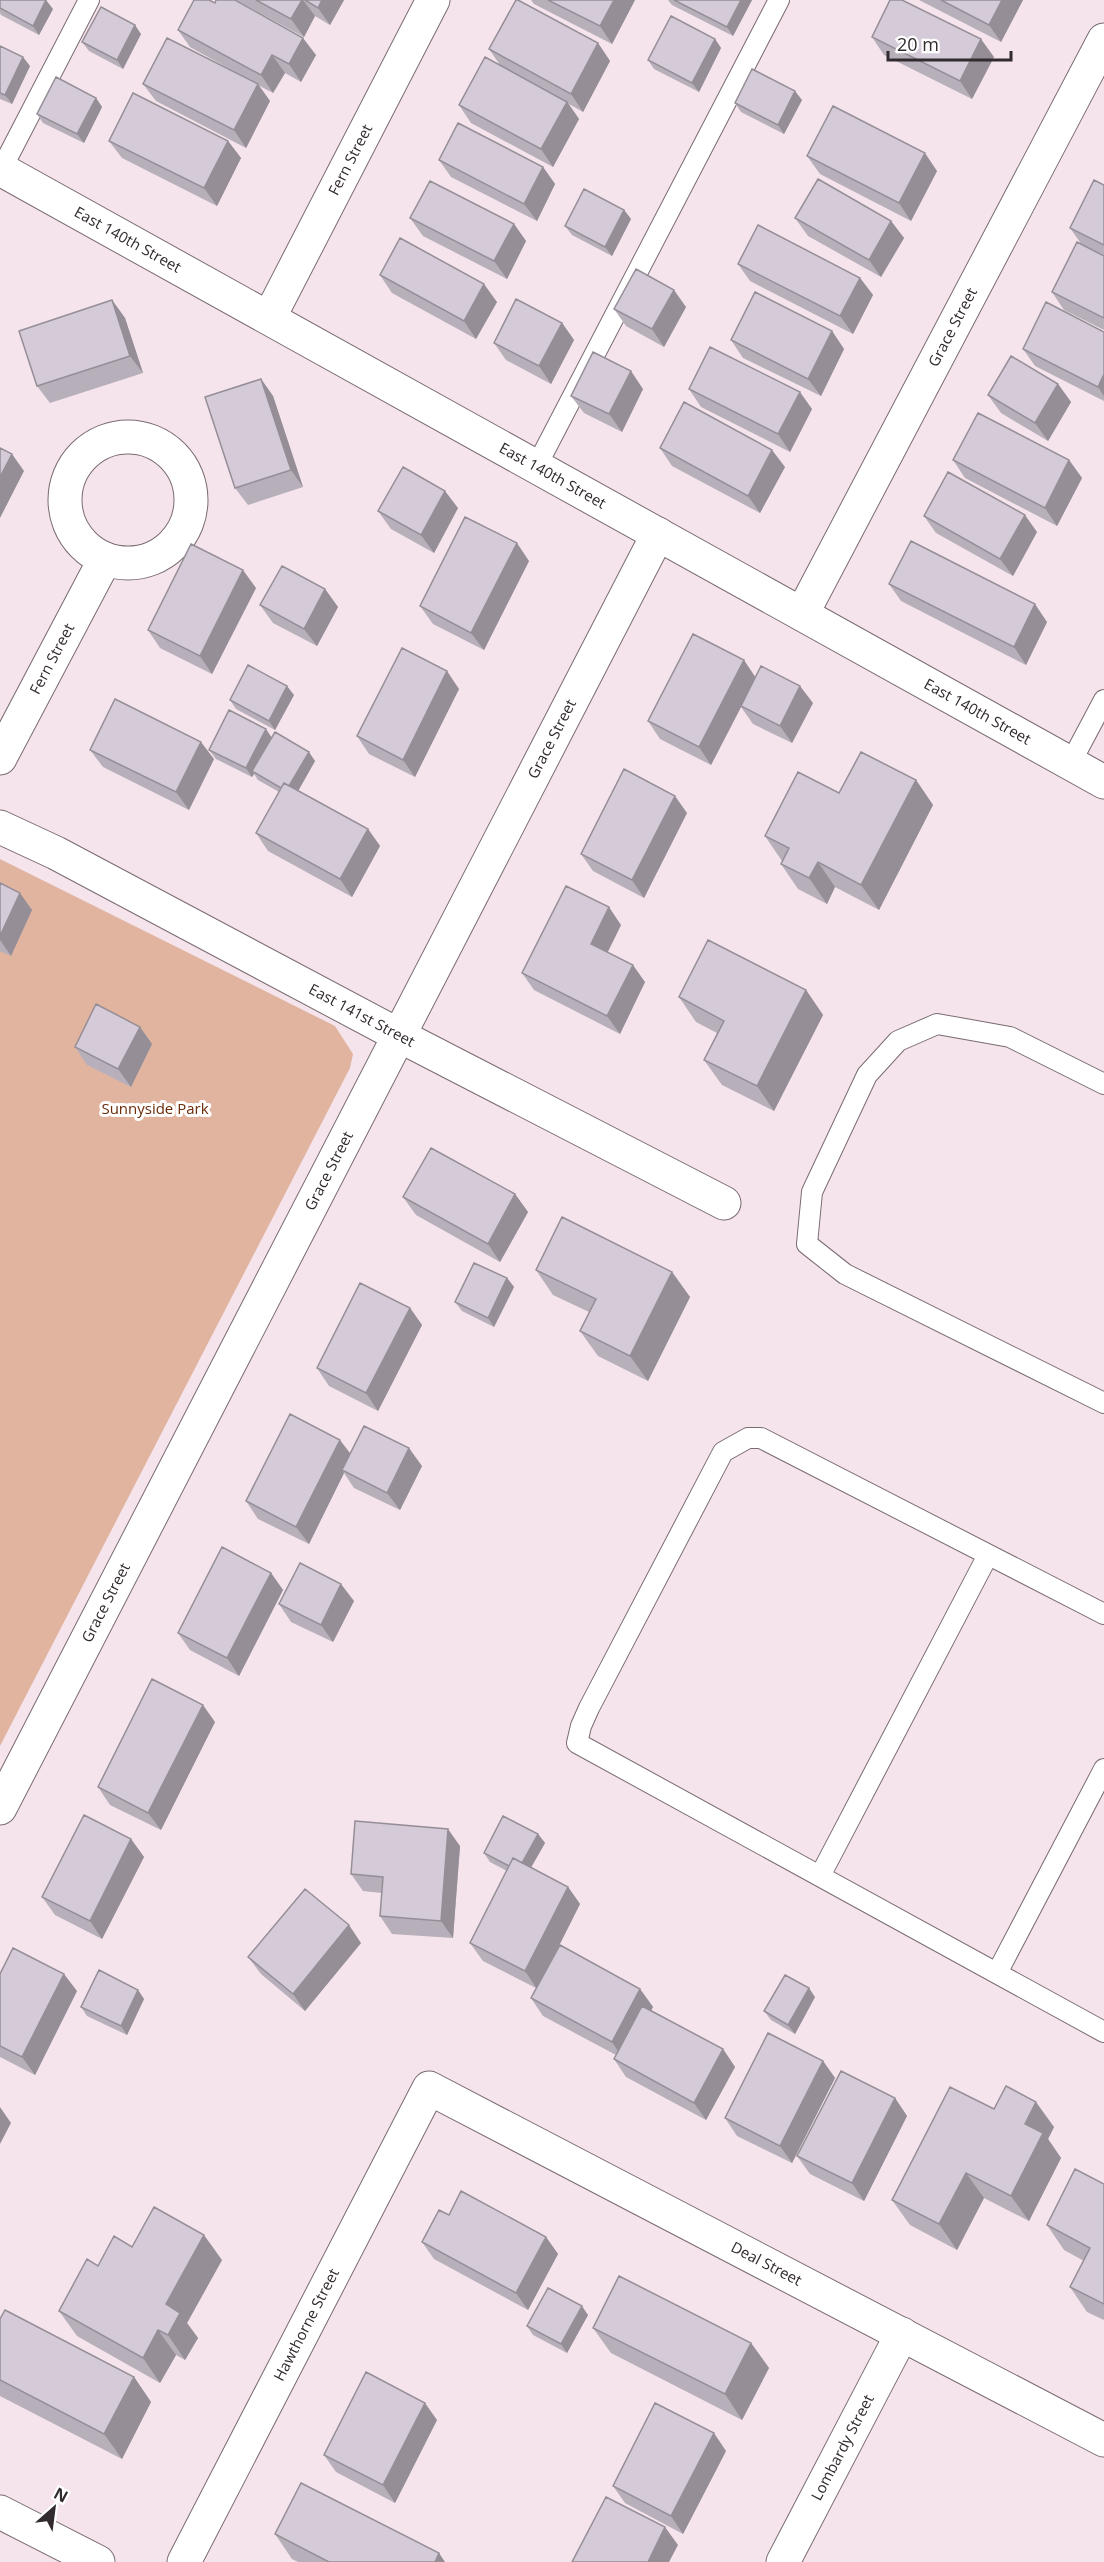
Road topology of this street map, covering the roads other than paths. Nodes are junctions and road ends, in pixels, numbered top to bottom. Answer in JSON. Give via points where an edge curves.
{"nodes":[{"id":1,"x":89,"y":0,"type":"edge"},
{"id":2,"x":433,"y":0,"type":"edge"},
{"id":3,"x":779,"y":0,"type":"edge"},
{"id":4,"x":1104,"y":40,"type":"edge"},
{"id":5,"x":0,"y":169,"type":"edge"},
{"id":6,"x":269,"y":318,"type":"junction"},
{"id":7,"x":536,"y":466,"type":"junction"},
{"id":8,"x":657,"y":534,"type":"junction"},
{"id":9,"x":105,"y":559,"type":"dead end"},
{"id":10,"x":802,"y":614,"type":"junction"},
{"id":11,"x":1104,"y":700,"type":"edge"},
{"id":12,"x":0,"y":758,"type":"edge"},
{"id":13,"x":1070,"y":764,"type":"junction"},
{"id":14,"x":1104,"y":783,"type":"edge"},
{"id":15,"x":0,"y":827,"type":"edge"},
{"id":16,"x":400,"y":1036,"type":"junction"},
{"id":17,"x":1104,"y":1084,"type":"edge"},
{"id":18,"x":724,"y":1203,"type":"dead end"},
{"id":19,"x":1104,"y":1402,"type":"edge"},
{"id":20,"x":988,"y":1554,"type":"junction"},
{"id":21,"x":1104,"y":1614,"type":"edge"},
{"id":22,"x":1104,"y":1769,"type":"edge"},
{"id":23,"x":0,"y":1808,"type":"edge"},
{"id":24,"x":820,"y":1876,"type":"junction"},
{"id":25,"x":997,"y":1973,"type":"junction"},
{"id":26,"x":1104,"y":2032,"type":"edge"},
{"id":27,"x":429,"y":2088,"type":"joint"},
{"id":28,"x":902,"y":2334,"type":"junction"},
{"id":29,"x":1104,"y":2440,"type":"edge"},
{"id":30,"x":0,"y":2512,"type":"edge"},
{"id":31,"x":98,"y":2562,"type":"edge"},
{"id":32,"x":184,"y":2562,"type":"edge"},
{"id":33,"x":783,"y":2562,"type":"edge"}],
"edges":[{"from":1,"to":5,"type":"lane"},
{"from":2,"to":6,"type":"street","name":"Fern Street"},
{"from":3,"to":7,"type":"lane"},
{"from":4,"to":10,"type":"street","name":"Grace Street"},
{"from":5,"to":6,"type":"street","name":"East 140th Street"},
{"from":6,"to":7,"type":"street","name":"East 140th Street"},
{"from":7,"to":8,"type":"street","name":"East 140th Street"},
{"from":8,"to":10,"type":"street","name":"East 140th Street"},
{"from":8,"to":16,"type":"street","name":"Grace Street"},
{"from":9,"to":12,"type":"street","name":"Fern Street"},
{"from":10,"to":13,"type":"street","name":"East 140th Street"},
{"from":11,"to":13,"type":"lane"},
{"from":13,"to":14,"type":"street","name":"East 140th Street"},
{"from":15,"to":16,"type":"street","name":"East 141st Street"},
{"from":16,"to":18,"type":"street","name":"East 141st Street"},
{"from":16,"to":23,"type":"street","name":"Grace Street"},
{"from":17,"to":19,"type":"lane","via":[[1010,1037],[937,1024],[898,1041],[867,1075],[812,1192],[807,1244],[845,1274]]},
{"from":20,"to":21,"type":"lane"},
{"from":20,"to":24,"type":"lane"},
{"from":20,"to":24,"type":"lane","via":[[761,1437],[748,1438],[723,1452],[664,1564],[581,1726],[577,1743]]},
{"from":22,"to":25,"type":"lane"},
{"from":24,"to":25,"type":"lane"},
{"from":25,"to":26,"type":"lane"},
{"from":27,"to":28,"type":"street","name":"Deal Street"},
{"from":27,"to":32,"type":"street","name":"Hawthorne Street"},
{"from":28,"to":29,"type":"street","name":"Deal Street"},
{"from":28,"to":33,"type":"street","name":"Lombardy Street"},
{"from":30,"to":31,"type":"street"}]}
